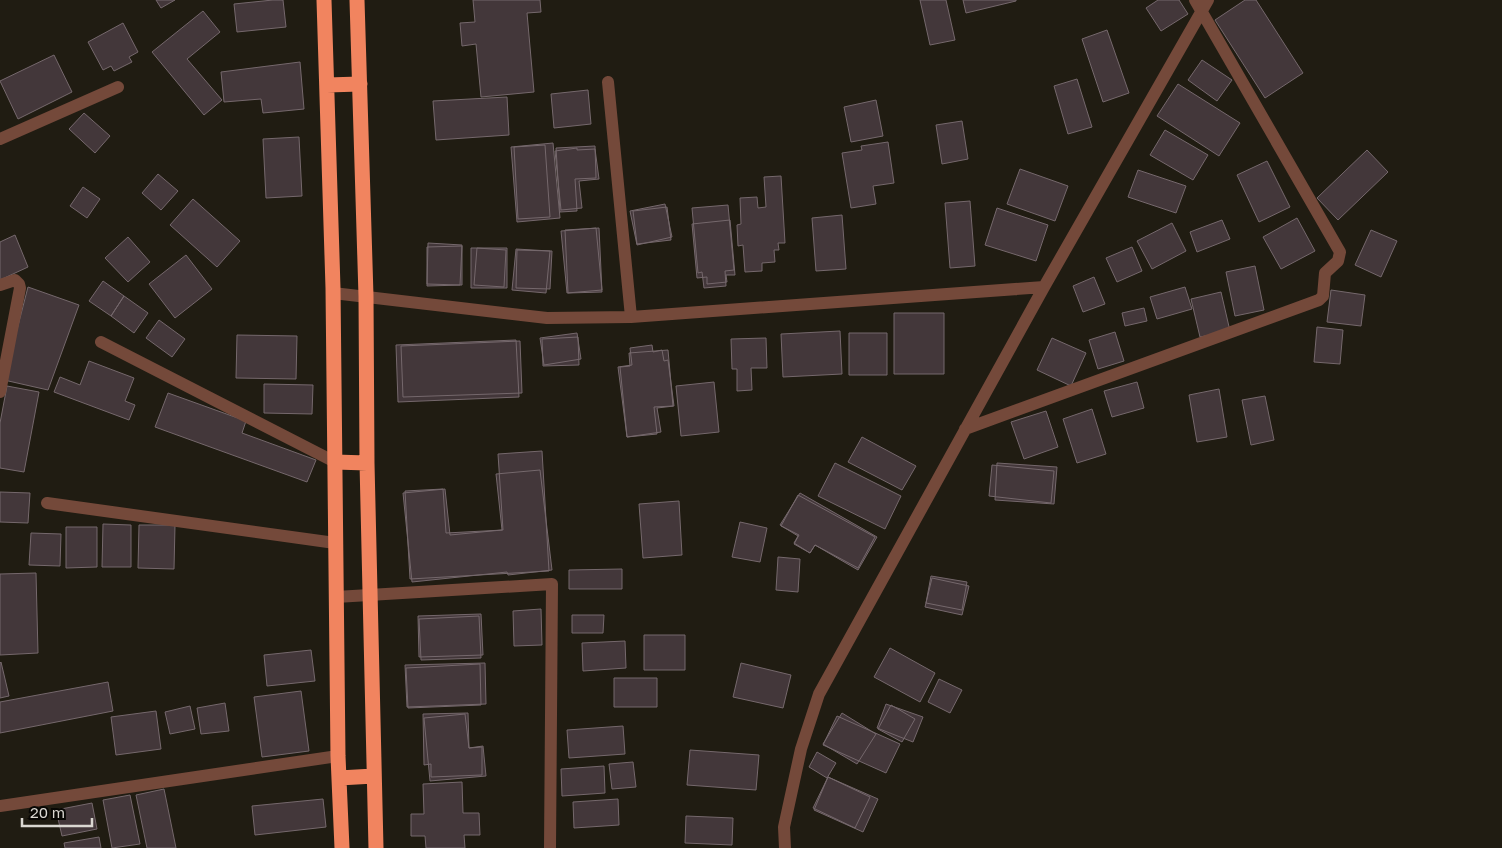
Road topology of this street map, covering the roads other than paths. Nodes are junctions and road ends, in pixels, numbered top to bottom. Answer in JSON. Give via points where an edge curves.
{"nodes":[{"id":1,"x":324,"y":0,"type":"edge"},
{"id":2,"x":357,"y":0,"type":"edge"},
{"id":3,"x":1202,"y":4,"type":"edge"},
{"id":4,"x":608,"y":82,"type":"dead end"},
{"id":5,"x":360,"y":84,"type":"junction"},
{"id":6,"x":327,"y":85,"type":"junction"},
{"id":7,"x":118,"y":87,"type":"dead end"},
{"id":8,"x":0,"y":139,"type":"edge"},
{"id":9,"x":0,"y":285,"type":"edge"},
{"id":10,"x":1044,"y":287,"type":"junction"},
{"id":11,"x":333,"y":293,"type":"junction"},
{"id":12,"x":366,"y":296,"type":"junction"},
{"id":13,"x":631,"y":316,"type":"junction"},
{"id":14,"x":101,"y":342,"type":"dead end"},
{"id":15,"x":1,"y":386,"type":"edge"},
{"id":16,"x":965,"y":429,"type":"junction"},
{"id":17,"x":335,"y":462,"type":"junction"},
{"id":18,"x":367,"y":463,"type":"junction"},
{"id":19,"x":47,"y":502,"type":"dead end"},
{"id":20,"x":336,"y":543,"type":"junction"},
{"id":21,"x":370,"y":595,"type":"junction"},
{"id":22,"x":336,"y":597,"type":"junction"},
{"id":23,"x":338,"y":756,"type":"junction"},
{"id":24,"x":374,"y":776,"type":"junction"},
{"id":25,"x":339,"y":778,"type":"junction"},
{"id":26,"x":0,"y":806,"type":"edge"},
{"id":27,"x":342,"y":848,"type":"edge"},
{"id":28,"x":376,"y":848,"type":"edge"},
{"id":29,"x":550,"y":848,"type":"edge"},
{"id":30,"x":785,"y":848,"type":"edge"}],
"edges":[{"from":1,"to":6,"type":"highway"},
{"from":2,"to":5,"type":"highway"},
{"from":3,"to":10,"type":"street"},
{"from":3,"to":16,"type":"street","via":[[1340,252],[1338,261],[1325,272],[1323,296]]},
{"from":4,"to":13,"type":"street"},
{"from":5,"to":6,"type":"highway"},
{"from":5,"to":12,"type":"highway"},
{"from":6,"to":11,"type":"highway"},
{"from":7,"to":8,"type":"street"},
{"from":9,"to":15,"type":"street","via":[[15,280],[20,284]]},
{"from":10,"to":13,"type":"street"},
{"from":10,"to":16,"type":"street"},
{"from":11,"to":12,"type":"street"},
{"from":11,"to":17,"type":"highway"},
{"from":12,"to":13,"type":"street","via":[[547,318]]},
{"from":12,"to":18,"type":"highway"},
{"from":14,"to":17,"type":"street"},
{"from":16,"to":30,"type":"street","via":[[819,694],[801,749],[784,827]]},
{"from":17,"to":18,"type":"highway"},
{"from":17,"to":20,"type":"highway"},
{"from":18,"to":21,"type":"highway"},
{"from":19,"to":20,"type":"street"},
{"from":20,"to":22,"type":"highway"},
{"from":21,"to":22,"type":"street"},
{"from":21,"to":24,"type":"highway"},
{"from":21,"to":29,"type":"street","via":[[552,584]]},
{"from":22,"to":23,"type":"highway"},
{"from":23,"to":25,"type":"highway"},
{"from":23,"to":26,"type":"street"},
{"from":24,"to":25,"type":"highway"},
{"from":24,"to":28,"type":"highway"},
{"from":25,"to":27,"type":"highway"}]}
